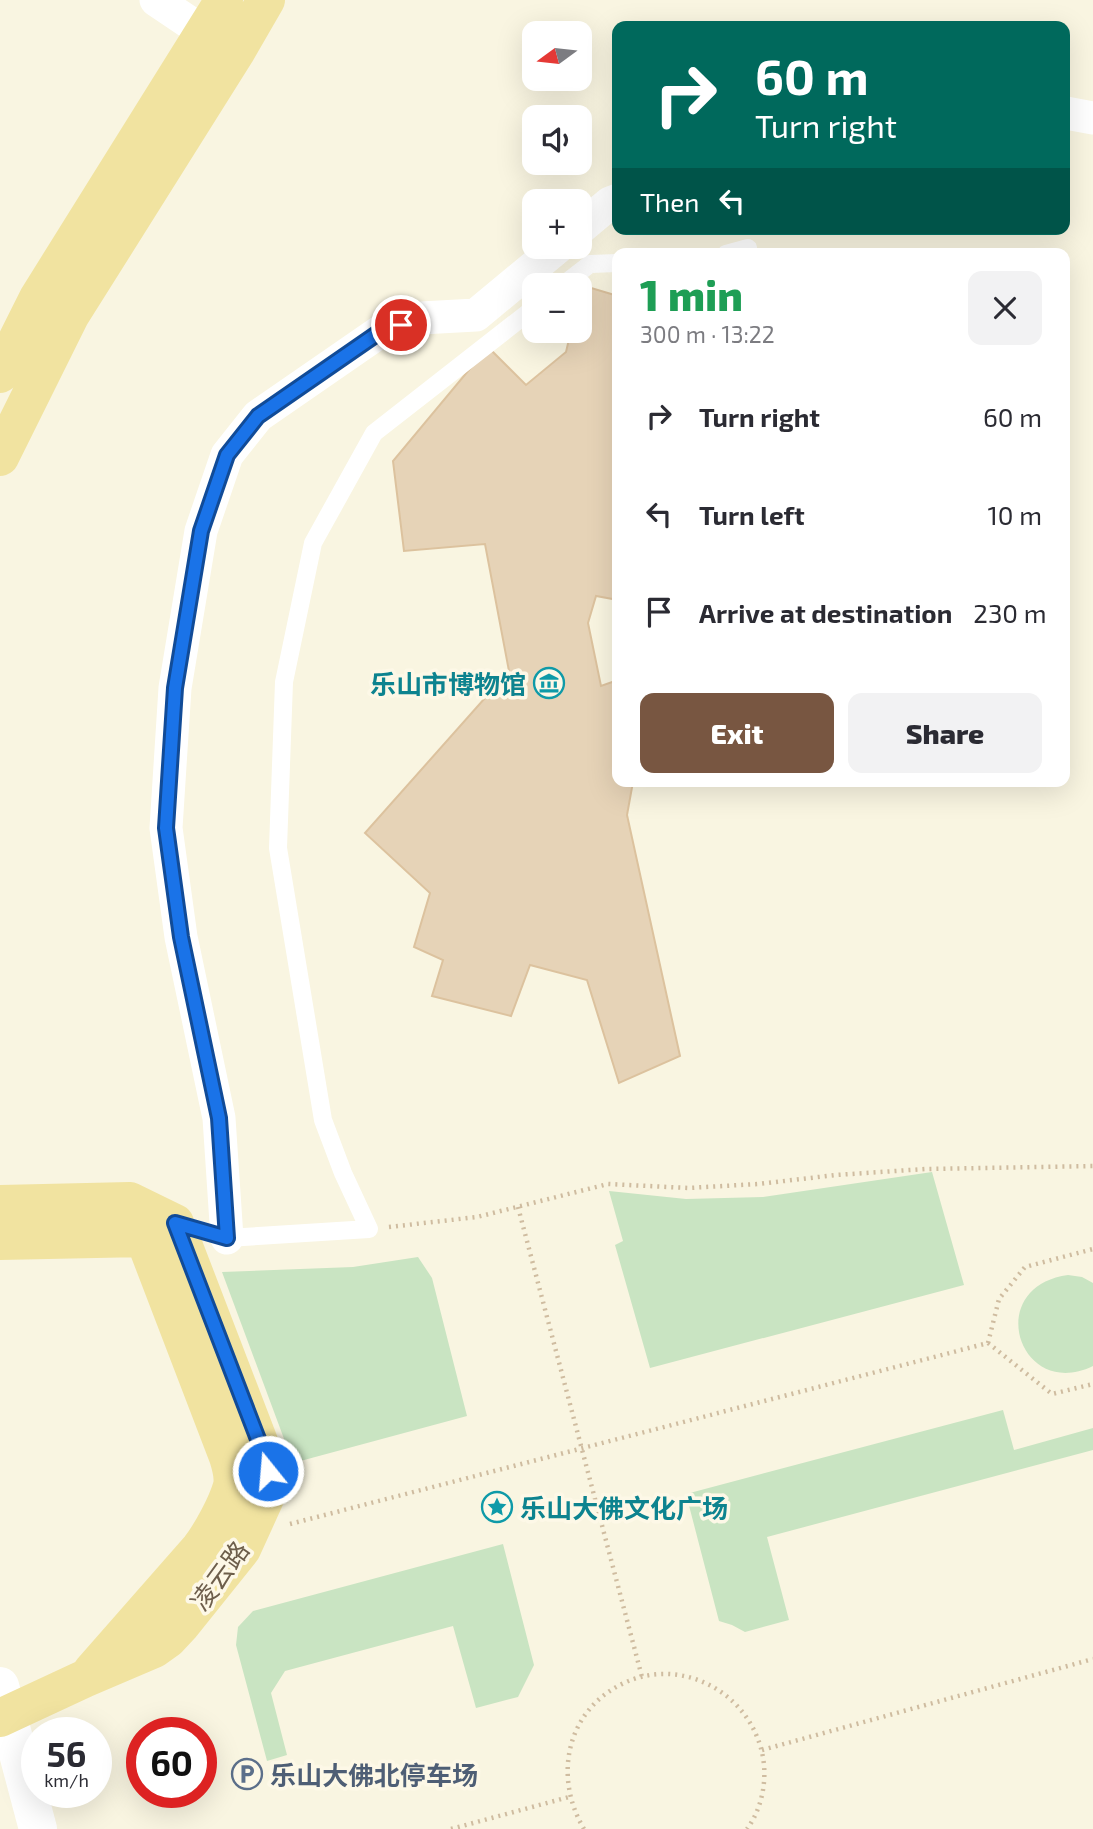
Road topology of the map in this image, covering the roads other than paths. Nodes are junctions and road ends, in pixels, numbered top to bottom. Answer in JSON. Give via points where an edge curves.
{"nodes":[{"id":1,"x":156,"y":0,"type":"edge"},
{"id":2,"x":224,"y":0,"type":"edge"},
{"id":3,"x":266,"y":0,"type":"edge"},
{"id":4,"x":205,"y":33,"type":"junction"},
{"id":5,"x":1070,"y":114,"type":"edge"},
{"id":6,"x":1093,"y":118,"type":"edge"},
{"id":7,"x":612,"y":202,"type":"edge"},
{"id":8,"x":592,"y":218,"type":"edge"},
{"id":9,"x":748,"y":247,"type":"dead end"},
{"id":10,"x":745,"y":248,"type":"edge"},
{"id":11,"x":544,"y":259,"type":"edge"},
{"id":12,"x":612,"y":263,"type":"edge"},
{"id":13,"x":578,"y":273,"type":"edge"},
{"id":14,"x":522,"y":317,"type":"edge"},
{"id":15,"x":0,"y":374,"type":"edge"},
{"id":16,"x":0,"y":457,"type":"edge"},
{"id":17,"x":0,"y":1175,"type":"edge"},
{"id":18,"x":43,"y":1203,"type":"junction"},
{"id":19,"x":0,"y":1204,"type":"edge"},
{"id":20,"x":159,"y":1230,"type":"junction"},
{"id":21,"x":227,"y":1238,"type":"junction"},
{"id":22,"x":0,"y":1241,"type":"edge"},
{"id":23,"x":86,"y":1678,"type":"junction"},
{"id":24,"x":0,"y":1686,"type":"edge"},
{"id":25,"x":0,"y":1718,"type":"edge"},
{"id":26,"x":38,"y":1829,"type":"edge"}],
"edges":[{"from":1,"to":4,"type":"street"},
{"from":2,"to":4,"type":"main road"},
{"from":3,"to":16,"type":"main road","via":[[70,316]]},
{"from":4,"to":15,"type":"main road","via":[[38,298]]},
{"from":5,"to":6,"type":"street"},
{"from":7,"to":8,"type":"street"},
{"from":9,"to":10,"type":"lane"},
{"from":11,"to":21,"type":"street","via":[[476,315],[421,318],[381,331],[258,416],[227,455],[205,518],[175,688],[166,828],[181,937],[219,1118]]},
{"from":12,"to":13,"type":"lane","via":[[590,264]]},
{"from":14,"to":21,"type":"lane","via":[[374,433],[313,543],[284,682],[278,848],[323,1120],[369,1229]]},
{"from":17,"to":18,"type":"main road"},
{"from":18,"to":19,"type":"main road","name":"凌云路"},
{"from":18,"to":20,"type":"main road","name":"凌云路","via":[[130,1201]]},
{"from":20,"to":21,"type":"lane"},
{"from":20,"to":22,"type":"main road"},
{"from":20,"to":23,"type":"main road","name":"凌云路","via":[[228,1457],[232,1485],[200,1548]]},
{"from":20,"to":23,"type":"main road","name":"凌云路","via":[[261,1447],[268,1471],[267,1494],[242,1549],[169,1639]]},
{"from":23,"to":25,"type":"main road","name":"凌云路"},
{"from":24,"to":26,"type":"main road"}]}
